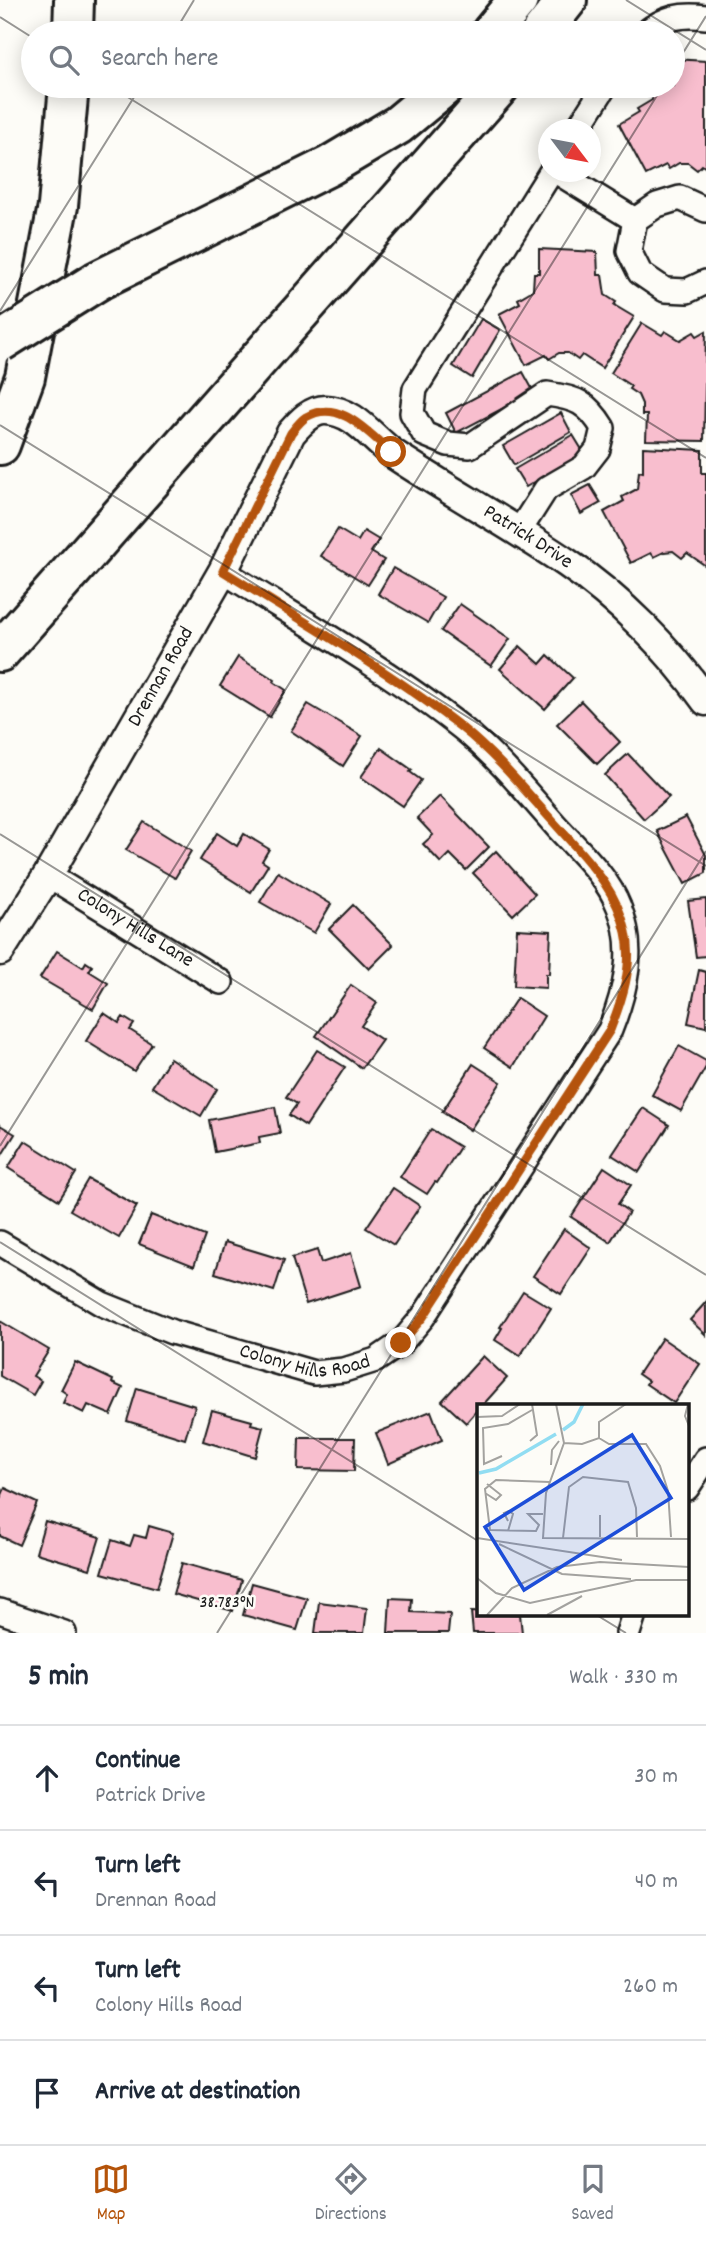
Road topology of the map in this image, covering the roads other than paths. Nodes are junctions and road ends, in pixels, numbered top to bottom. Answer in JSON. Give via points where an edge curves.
{"nodes":[{"id":1,"x":74,"y":0,"type":"edge"},
{"id":2,"x":518,"y":0,"type":"edge"},
{"id":3,"x":567,"y":0,"type":"edge"},
{"id":4,"x":706,"y":17,"type":"edge"},
{"id":5,"x":73,"y":21,"type":"edge"},
{"id":6,"x":501,"y":21,"type":"edge"},
{"id":7,"x":550,"y":21,"type":"edge"},
{"id":8,"x":664,"y":21,"type":"edge"},
{"id":9,"x":68,"y":98,"type":"edge"},
{"id":10,"x":431,"y":98,"type":"edge"},
{"id":11,"x":489,"y":98,"type":"edge"},
{"id":12,"x":597,"y":98,"type":"edge"},
{"id":13,"x":584,"y":119,"type":"edge"},
{"id":14,"x":545,"y":182,"type":"edge"},
{"id":15,"x":573,"y":182,"type":"edge"},
{"id":16,"x":706,"y":210,"type":"edge"},
{"id":17,"x":635,"y":220,"type":"junction"},
{"id":18,"x":706,"y":282,"type":"edge"},
{"id":19,"x":0,"y":342,"type":"edge"},
{"id":20,"x":324,"y":410,"type":"joint"},
{"id":21,"x":0,"y":445,"type":"edge"},
{"id":22,"x":518,"y":533,"type":"junction"},
{"id":23,"x":223,"y":571,"type":"junction"},
{"id":24,"x":0,"y":652,"type":"edge"},
{"id":25,"x":706,"y":701,"type":"edge"},
{"id":26,"x":48,"y":875,"type":"junction"},
{"id":27,"x":0,"y":951,"type":"edge"},
{"id":28,"x":221,"y":982,"type":"dead end"},
{"id":29,"x":0,"y":1243,"type":"edge"},
{"id":30,"x":706,"y":1459,"type":"edge"},
{"id":31,"x":688,"y":1486,"type":"edge"},
{"id":32,"x":0,"y":1611,"type":"edge"},
{"id":33,"x":633,"y":1616,"type":"edge"},
{"id":34,"x":64,"y":1633,"type":"edge"},
{"id":35,"x":628,"y":1633,"type":"edge"}],
"edges":[{"from":1,"to":5,"type":"highway"},
{"from":2,"to":6,"type":"highway"},
{"from":3,"to":7,"type":"highway"},
{"from":4,"to":8,"type":"street","via":[[684,14]]},
{"from":9,"to":21,"type":"highway","via":[[58,206],[25,377]]},
{"from":10,"to":19,"type":"highway","bridge":true,"via":[[398,125],[329,166],[99,280]]},
{"from":11,"to":24,"type":"highway"},
{"from":12,"to":13,"type":"street"},
{"from":14,"to":22,"type":"street","via":[[415,389],[412,413],[424,434],[448,444],[470,446],[547,394],[573,397],[593,411],[603,428],[598,449],[584,467],[547,489]]},
{"from":15,"to":17,"type":"street"},
{"from":16,"to":17,"type":"street","via":[[680,198],[657,205]]},
{"from":17,"to":18,"type":"street","via":[[629,251],[640,273],[664,290],[687,291]]},
{"from":20,"to":22,"type":"street","name":"Patrick Drive","via":[[350,416],[391,452]]},
{"from":20,"to":23,"type":"street","name":"Drennan Road","via":[[305,417],[291,433]]},
{"from":22,"to":25,"type":"street","name":"Patrick Drive","via":[[597,586],[670,654]]},
{"from":23,"to":26,"type":"street","name":"Drennan Road"},
{"from":23,"to":29,"type":"street","name":"Colony Hills Road","via":[[419,696],[492,755],[603,878],[619,906],[627,935],[622,1001],[610,1030],[423,1317],[401,1343],[376,1360],[314,1373],[172,1332],[102,1304]]},
{"from":26,"to":27,"type":"street","name":"Drennan Road"},
{"from":26,"to":28,"type":"street","name":"Colony Hills Lane"},
{"from":30,"to":31,"type":"street"},
{"from":32,"to":34,"type":"street"},
{"from":33,"to":35,"type":"street"}]}
